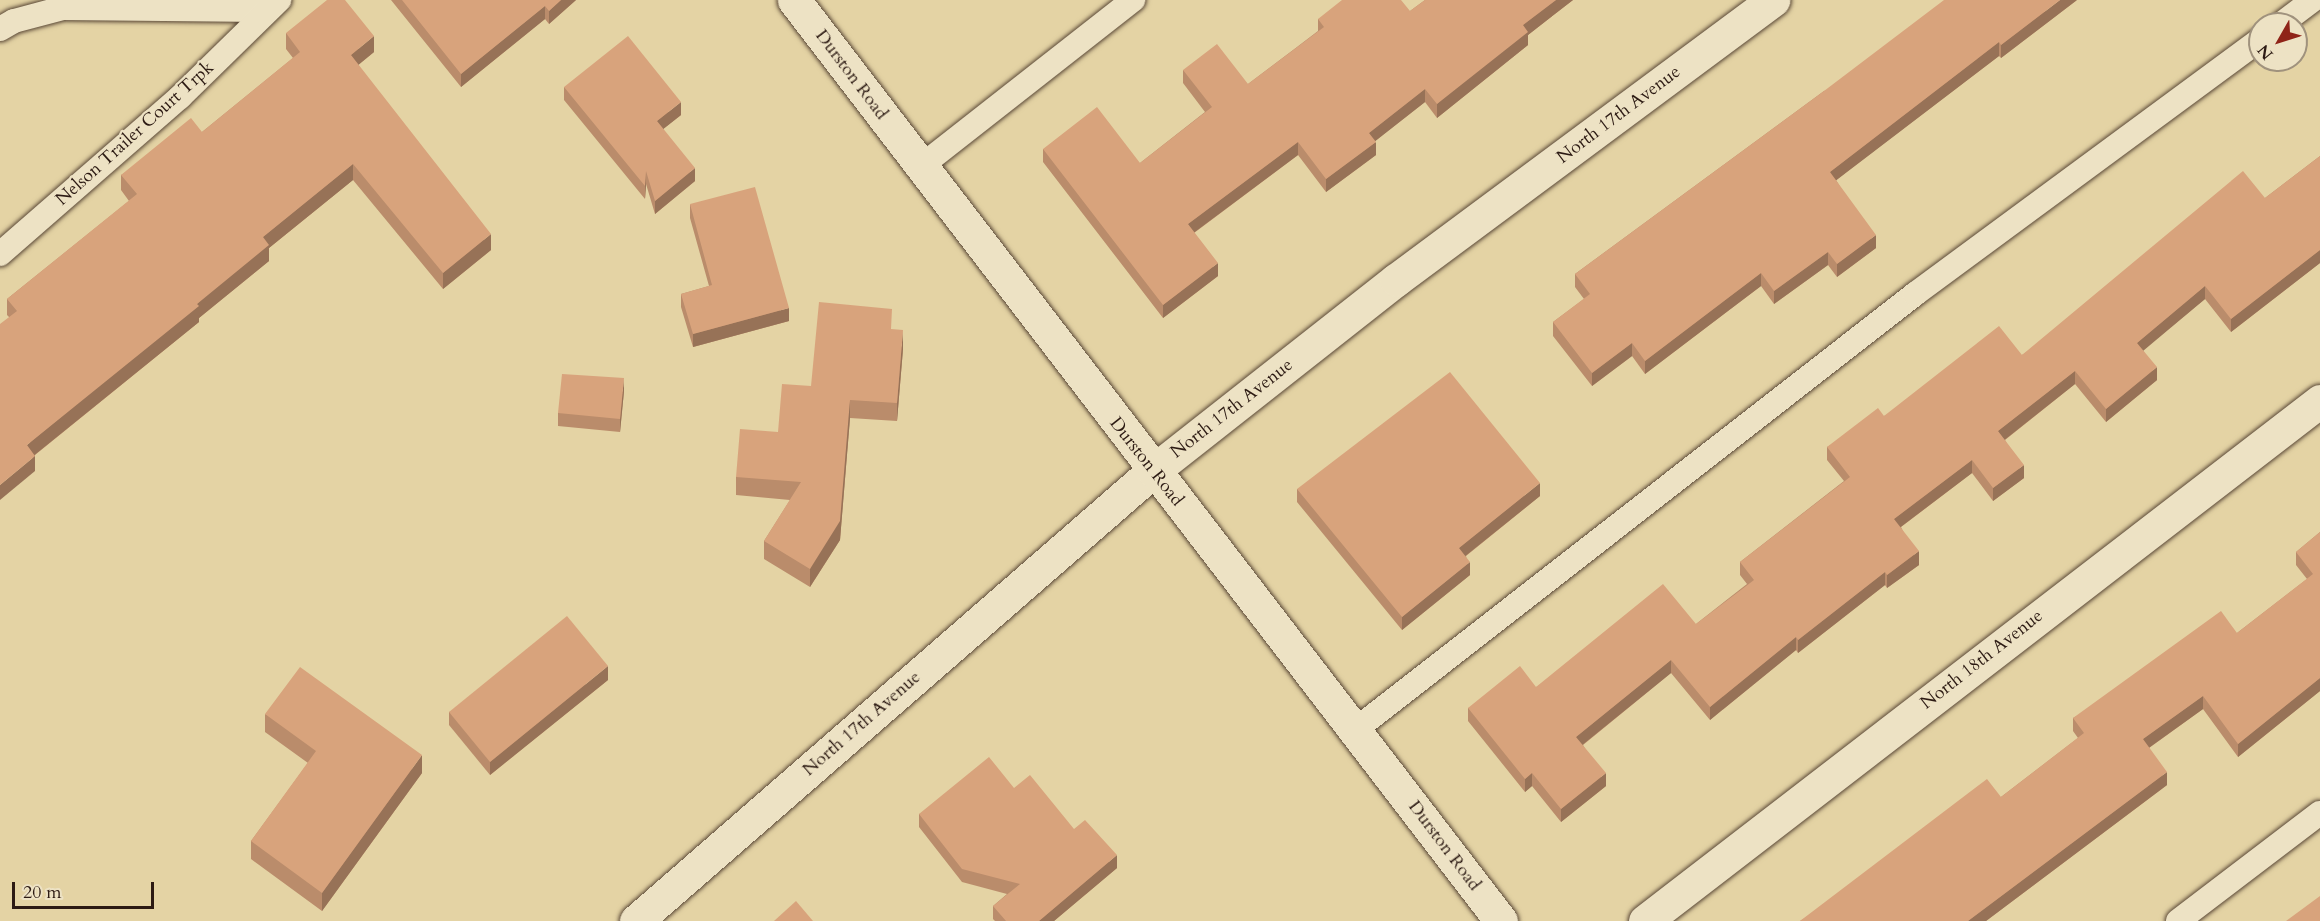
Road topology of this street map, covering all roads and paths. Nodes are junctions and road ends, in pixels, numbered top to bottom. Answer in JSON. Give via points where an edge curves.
{"nodes":[{"id":1,"x":794,"y":0,"type":"edge"},
{"id":2,"x":1133,"y":0,"type":"edge"},
{"id":3,"x":1773,"y":0,"type":"edge"},
{"id":4,"x":2313,"y":0,"type":"edge"},
{"id":5,"x":272,"y":5,"type":"edge"},
{"id":6,"x":2297,"y":12,"type":"edge"},
{"id":7,"x":0,"y":29,"type":"edge"},
{"id":8,"x":2248,"y":49,"type":"edge"},
{"id":9,"x":920,"y":167,"type":"junction"},
{"id":10,"x":0,"y":254,"type":"edge"},
{"id":11,"x":2320,"y":401,"type":"edge"},
{"id":12,"x":1153,"y":471,"type":"junction"},
{"id":13,"x":1355,"y":730,"type":"junction"},
{"id":14,"x":2320,"y":813,"type":"edge"},
{"id":15,"x":636,"y":921,"type":"edge"},
{"id":16,"x":1501,"y":921,"type":"edge"},
{"id":17,"x":1645,"y":921,"type":"edge"},
{"id":18,"x":2178,"y":921,"type":"edge"}],
"edges":[{"from":1,"to":9,"type":"street","name":"Durston Road"},
{"from":2,"to":9,"type":"lane","via":[[1031,76]]},
{"from":3,"to":12,"type":"street","name":"North 17th Avenue","via":[[1396,280]]},
{"from":4,"to":6,"type":"lane"},
{"from":5,"to":7,"type":"lane","name":"Nelson Trailer Court Trpk","via":[[63,8],[14,21]]},
{"from":5,"to":10,"type":"lane","name":"Nelson Trailer Court Trpk","via":[[180,97]]},
{"from":8,"to":13,"type":"lane","via":[[1915,294]]},
{"from":9,"to":12,"type":"street","name":"Durston Road"},
{"from":11,"to":17,"type":"street","name":"North 18th Avenue"},
{"from":12,"to":13,"type":"street","name":"Durston Road"},
{"from":12,"to":15,"type":"street","name":"North 17th Avenue"},
{"from":13,"to":16,"type":"street","name":"Durston Road"},
{"from":14,"to":18,"type":"lane"}]}
